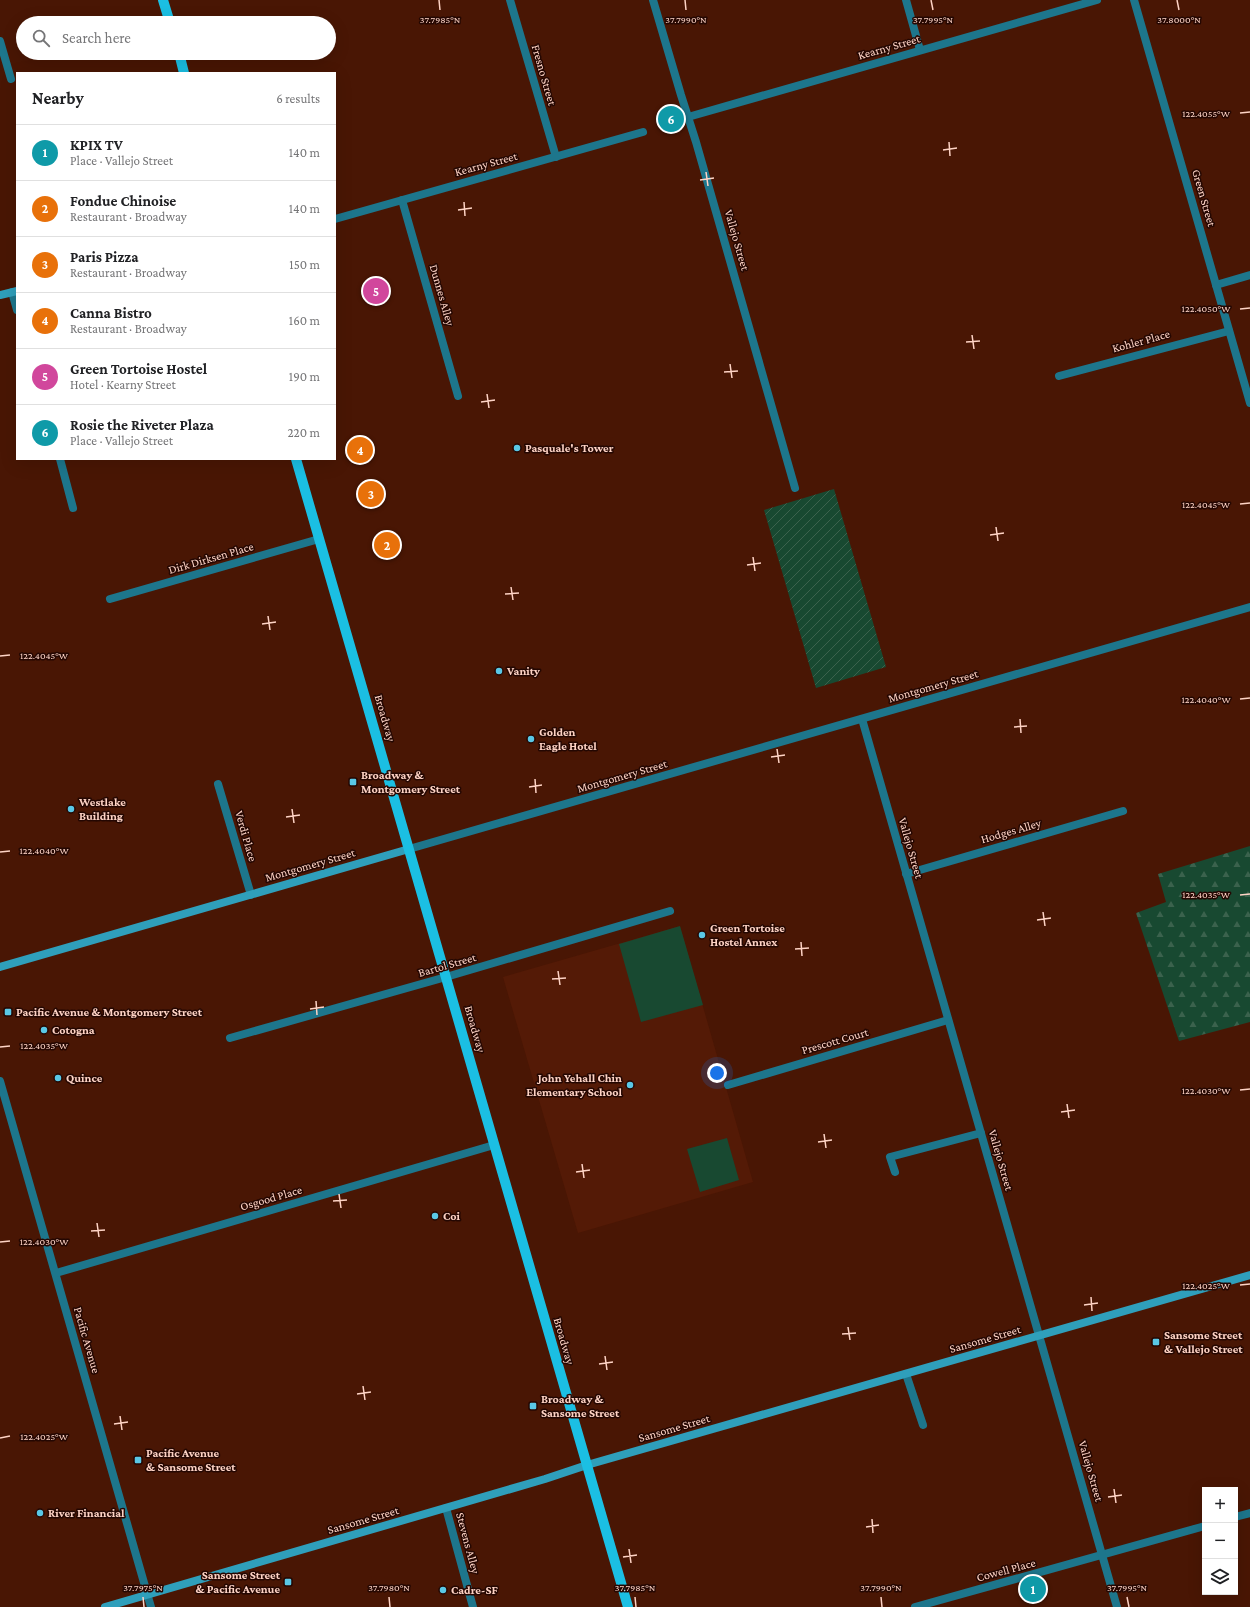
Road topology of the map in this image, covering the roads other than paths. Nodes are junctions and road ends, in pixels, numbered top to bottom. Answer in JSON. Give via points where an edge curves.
{"nodes":[{"id":1,"x":163,"y":0,"type":"edge"},
{"id":2,"x":510,"y":0,"type":"edge"},
{"id":3,"x":653,"y":0,"type":"edge"},
{"id":4,"x":906,"y":0,"type":"edge"},
{"id":5,"x":1097,"y":0,"type":"edge"},
{"id":6,"x":1134,"y":0,"type":"edge"},
{"id":7,"x":168,"y":16,"type":"edge"},
{"id":8,"x":0,"y":41,"type":"edge"},
{"id":9,"x":920,"y":50,"type":"junction"},
{"id":10,"x":181,"y":60,"type":"edge"},
{"id":11,"x":184,"y":72,"type":"edge"},
{"id":12,"x":11,"y":79,"type":"dead end"},
{"id":13,"x":688,"y":117,"type":"junction"},
{"id":14,"x":643,"y":132,"type":"dead end"},
{"id":15,"x":556,"y":157,"type":"junction"},
{"id":16,"x":402,"y":200,"type":"junction"},
{"id":17,"x":336,"y":219,"type":"edge"},
{"id":18,"x":1250,"y":275,"type":"edge"},
{"id":19,"x":1216,"y":285,"type":"junction"},
{"id":20,"x":14,"y":291,"type":"edge"},
{"id":21,"x":0,"y":296,"type":"edge"},
{"id":22,"x":16,"y":304,"type":"edge"},
{"id":23,"x":1229,"y":331,"type":"junction"},
{"id":24,"x":1059,"y":376,"type":"dead end"},
{"id":25,"x":458,"y":396,"type":"dead end"},
{"id":26,"x":1250,"y":403,"type":"edge"},
{"id":27,"x":60,"y":460,"type":"edge"},
{"id":28,"x":296,"y":460,"type":"edge"},
{"id":29,"x":795,"y":488,"type":"dead end"},
{"id":30,"x":74,"y":508,"type":"dead end"},
{"id":31,"x":319,"y":539,"type":"junction"},
{"id":32,"x":110,"y":599,"type":"dead end"},
{"id":33,"x":1250,"y":607,"type":"edge"},
{"id":34,"x":862,"y":719,"type":"junction"},
{"id":35,"x":218,"y":784,"type":"dead end"},
{"id":36,"x":1123,"y":811,"type":"dead end"},
{"id":37,"x":409,"y":849,"type":"junction"},
{"id":38,"x":906,"y":874,"type":"junction"},
{"id":39,"x":250,"y":895,"type":"junction"},
{"id":40,"x":670,"y":911,"type":"dead end"},
{"id":41,"x":0,"y":967,"type":"edge"},
{"id":42,"x":446,"y":977,"type":"junction"},
{"id":43,"x":948,"y":1020,"type":"junction"},
{"id":44,"x":230,"y":1038,"type":"dead end"},
{"id":45,"x":0,"y":1081,"type":"edge"},
{"id":46,"x":728,"y":1085,"type":"dead end"},
{"id":47,"x":981,"y":1132,"type":"junction"},
{"id":48,"x":494,"y":1145,"type":"junction"},
{"id":49,"x":894,"y":1172,"type":"dead end"},
{"id":50,"x":56,"y":1273,"type":"junction"},
{"id":51,"x":1250,"y":1275,"type":"edge"},
{"id":52,"x":1039,"y":1336,"type":"junction"},
{"id":53,"x":906,"y":1374,"type":"junction"},
{"id":54,"x":923,"y":1425,"type":"dead end"},
{"id":55,"x":587,"y":1465,"type":"junction"},
{"id":56,"x":446,"y":1508,"type":"junction"},
{"id":57,"x":1250,"y":1513,"type":"edge"},
{"id":58,"x":1238,"y":1516,"type":"edge"},
{"id":59,"x":1202,"y":1527,"type":"edge"},
{"id":60,"x":1103,"y":1556,"type":"junction"},
{"id":61,"x":148,"y":1595,"type":"junction"},
{"id":62,"x":105,"y":1607,"type":"edge"},
{"id":63,"x":151,"y":1607,"type":"edge"},
{"id":64,"x":473,"y":1607,"type":"edge"},
{"id":65,"x":628,"y":1607,"type":"edge"},
{"id":66,"x":915,"y":1607,"type":"edge"},
{"id":67,"x":1117,"y":1607,"type":"edge"}],
"edges":[{"from":1,"to":7,"type":"main road"},
{"from":2,"to":15,"type":"street","name":"Fresno Street"},
{"from":3,"to":13,"type":"street","name":"Vallejo Street"},
{"from":4,"to":9,"type":"street"},
{"from":5,"to":9,"type":"street","name":"Kearny Street"},
{"from":6,"to":19,"type":"street","name":"Green Street"},
{"from":8,"to":12,"type":"street"},
{"from":9,"to":13,"type":"street","name":"Kearny Street"},
{"from":10,"to":11,"type":"main road"},
{"from":13,"to":29,"type":"street","name":"Vallejo Street"},
{"from":14,"to":15,"type":"street","name":"Kearny Street"},
{"from":15,"to":16,"type":"street","name":"Kearny Street"},
{"from":16,"to":17,"type":"street","name":"Kearny Street"},
{"from":16,"to":25,"type":"street","name":"Dunnes Alley"},
{"from":18,"to":19,"type":"street"},
{"from":19,"to":23,"type":"street","name":"Green Street"},
{"from":20,"to":21,"type":"street"},
{"from":20,"to":22,"type":"street"},
{"from":23,"to":24,"type":"street","name":"Kohler Place"},
{"from":23,"to":26,"type":"street","name":"Green Street"},
{"from":27,"to":30,"type":"street"},
{"from":28,"to":31,"type":"main road","name":"Broadway"},
{"from":31,"to":32,"type":"street","name":"Dirk Dirksen Place"},
{"from":31,"to":37,"type":"main road","name":"Broadway"},
{"from":33,"to":34,"type":"street","name":"Montgomery Street"},
{"from":34,"to":37,"type":"street","name":"Montgomery Street"},
{"from":34,"to":38,"type":"street","name":"Vallejo Street"},
{"from":35,"to":39,"type":"street","name":"Verdi Place"},
{"from":36,"to":38,"type":"street","name":"Hodges Alley"},
{"from":37,"to":39,"type":"street","name":"Montgomery Street"},
{"from":37,"to":42,"type":"main road","name":"Broadway"},
{"from":38,"to":43,"type":"street","name":"Vallejo Street"},
{"from":39,"to":41,"type":"street","name":"Montgomery Street"},
{"from":40,"to":42,"type":"street","name":"Bartol Street"},
{"from":42,"to":44,"type":"street","name":"Bartol Street"},
{"from":42,"to":48,"type":"main road","name":"Broadway"},
{"from":43,"to":46,"type":"street","name":"Prescott Court"},
{"from":43,"to":47,"type":"street","name":"Vallejo Street"},
{"from":45,"to":50,"type":"street","name":"Pacific Avenue"},
{"from":47,"to":49,"type":"street","via":[[890,1156]]},
{"from":47,"to":52,"type":"street","name":"Vallejo Street"},
{"from":48,"to":50,"type":"street","name":"Osgood Place"},
{"from":48,"to":55,"type":"main road","name":"Broadway"},
{"from":50,"to":61,"type":"street","name":"Pacific Avenue"},
{"from":51,"to":52,"type":"street","name":"Sansome Street"},
{"from":52,"to":53,"type":"street","name":"Sansome Street"},
{"from":52,"to":60,"type":"street","name":"Vallejo Street"},
{"from":53,"to":54,"type":"street"},
{"from":53,"to":55,"type":"street","name":"Sansome Street"},
{"from":55,"to":56,"type":"street","name":"Sansome Street"},
{"from":55,"to":65,"type":"main road","name":"Broadway"},
{"from":56,"to":61,"type":"street","name":"Sansome Street"},
{"from":56,"to":64,"type":"street","name":"Stevens Alley"},
{"from":57,"to":58,"type":"street"},
{"from":59,"to":60,"type":"street","name":"Cowell Place"},
{"from":60,"to":66,"type":"street","name":"Cowell Place"},
{"from":60,"to":67,"type":"street","name":"Vallejo Street"},
{"from":61,"to":62,"type":"street","name":"Sansome Street"},
{"from":61,"to":63,"type":"street","name":"Pacific Avenue"}]}
